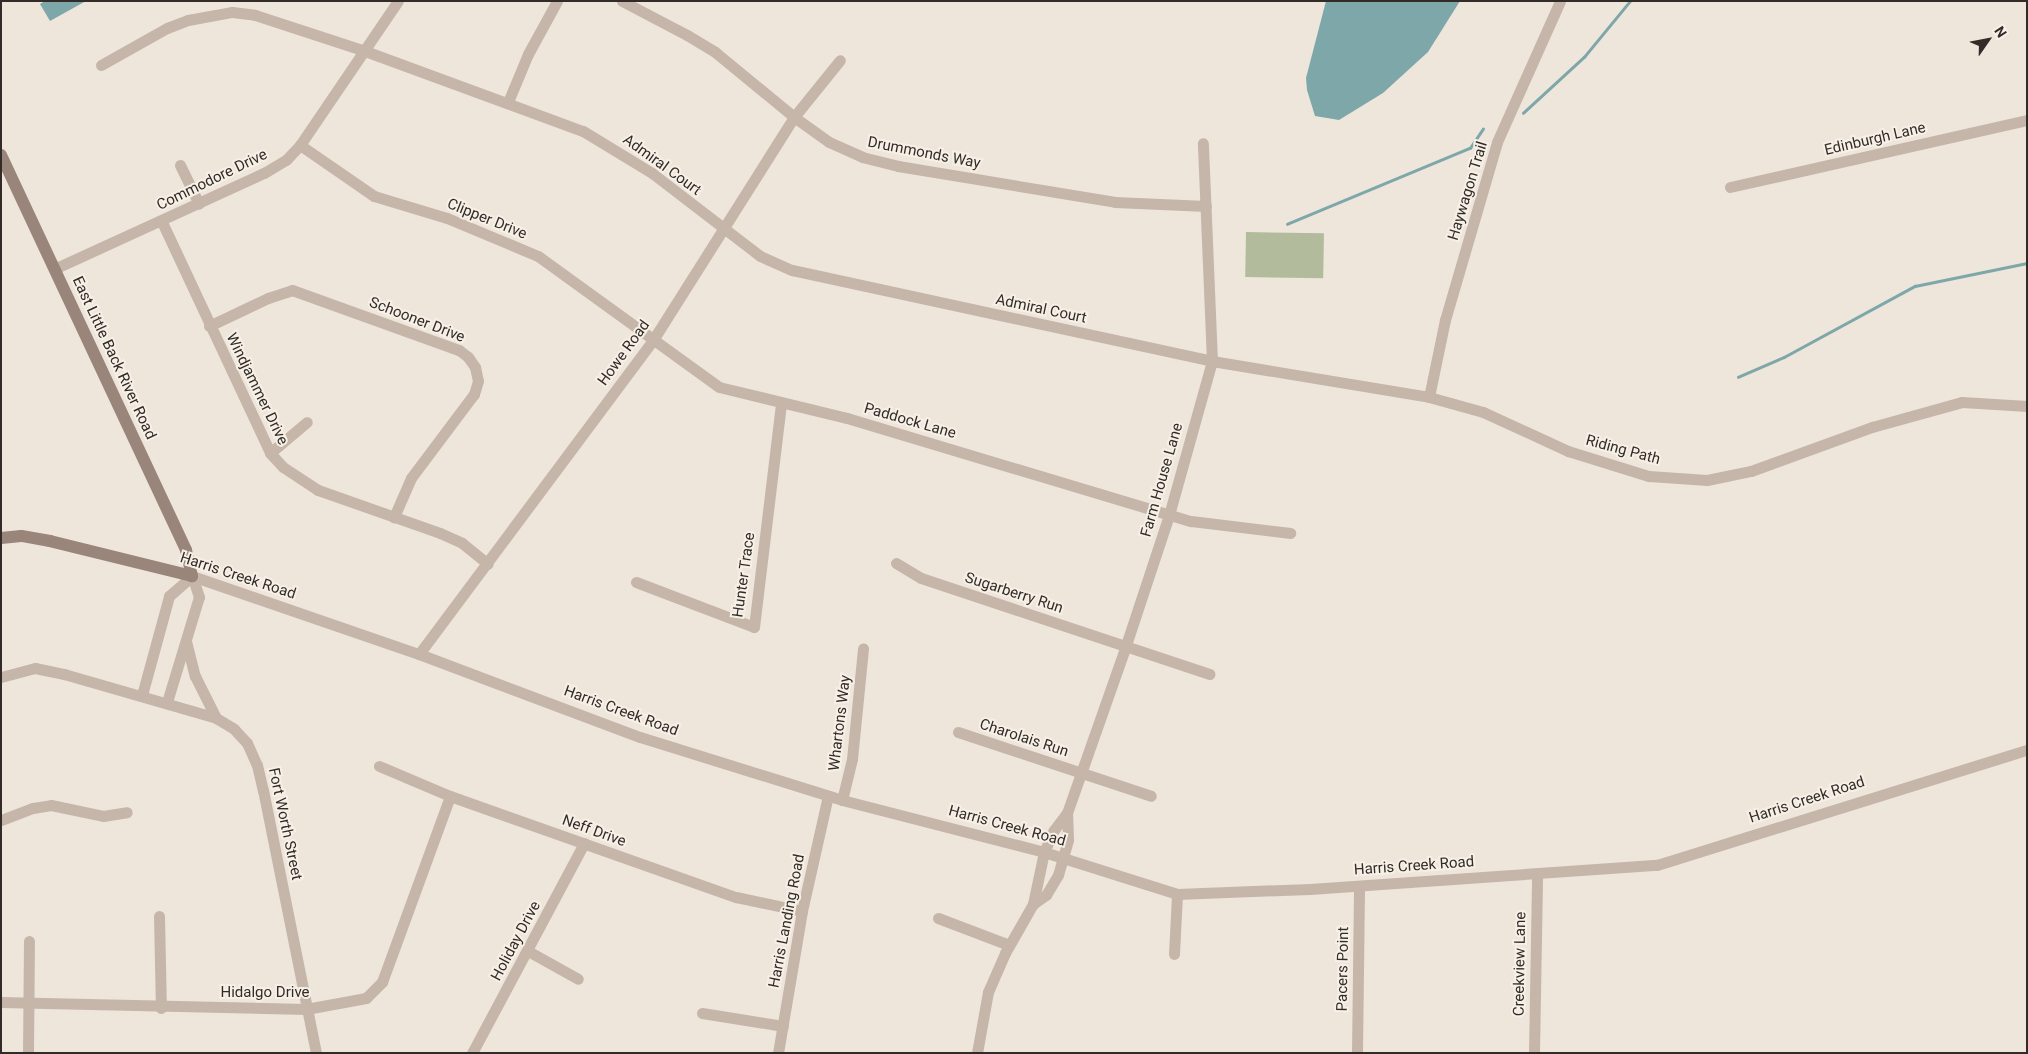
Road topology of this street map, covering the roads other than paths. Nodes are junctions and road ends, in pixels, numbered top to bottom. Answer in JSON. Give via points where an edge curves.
{"nodes":[{"id":1,"x":398,"y":1,"type":"edge"},
{"id":2,"x":557,"y":1,"type":"edge"},
{"id":3,"x":622,"y":1,"type":"edge"},
{"id":4,"x":1560,"y":1,"type":"edge"},
{"id":5,"x":365,"y":51,"type":"junction"},
{"id":6,"x":840,"y":60,"type":"dead end"},
{"id":7,"x":101,"y":65,"type":"dead end"},
{"id":8,"x":508,"y":102,"type":"junction"},
{"id":9,"x":794,"y":117,"type":"junction"},
{"id":10,"x":2027,"y":120,"type":"edge"},
{"id":11,"x":1203,"y":143,"type":"dead end"},
{"id":12,"x":300,"y":146,"type":"junction"},
{"id":13,"x":1,"y":155,"type":"edge"},
{"id":14,"x":180,"y":164,"type":"dead end"},
{"id":15,"x":1730,"y":186,"type":"dead end"},
{"id":16,"x":198,"y":204,"type":"junction"},
{"id":17,"x":1206,"y":206,"type":"junction"},
{"id":18,"x":162,"y":222,"type":"junction"},
{"id":19,"x":724,"y":230,"type":"junction"},
{"id":20,"x":54,"y":269,"type":"junction"},
{"id":21,"x":209,"y":326,"type":"junction"},
{"id":22,"x":653,"y":340,"type":"junction"},
{"id":23,"x":1212,"y":361,"type":"junction"},
{"id":24,"x":1429,"y":397,"type":"junction"},
{"id":25,"x":781,"y":404,"type":"junction"},
{"id":26,"x":2027,"y":406,"type":"edge"},
{"id":27,"x":307,"y":422,"type":"dead end"},
{"id":28,"x":270,"y":453,"type":"junction"},
{"id":29,"x":1169,"y":515,"type":"junction"},
{"id":30,"x":394,"y":517,"type":"junction"},
{"id":31,"x":1290,"y":533,"type":"dead end"},
{"id":32,"x":1,"y":538,"type":"edge"},
{"id":33,"x":896,"y":563,"type":"dead end"},
{"id":34,"x":488,"y":564,"type":"junction"},
{"id":35,"x":192,"y":576,"type":"junction"},
{"id":36,"x":636,"y":582,"type":"dead end"},
{"id":37,"x":185,"y":640,"type":"junction"},
{"id":38,"x":1126,"y":645,"type":"junction"},
{"id":39,"x":863,"y":649,"type":"dead end"},
{"id":40,"x":419,"y":654,"type":"junction"},
{"id":41,"x":1209,"y":674,"type":"dead end"},
{"id":42,"x":1,"y":677,"type":"edge"},
{"id":43,"x":142,"y":695,"type":"junction"},
{"id":44,"x":167,"y":702,"type":"junction"},
{"id":45,"x":216,"y":718,"type":"junction"},
{"id":46,"x":958,"y":732,"type":"dead end"},
{"id":47,"x":2027,"y":750,"type":"edge"},
{"id":48,"x":379,"y":766,"type":"dead end"},
{"id":49,"x":1081,"y":772,"type":"junction"},
{"id":50,"x":450,"y":796,"type":"junction"},
{"id":51,"x":828,"y":796,"type":"junction"},
{"id":52,"x":1151,"y":796,"type":"dead end"},
{"id":53,"x":842,"y":800,"type":"junction"},
{"id":54,"x":128,"y":812,"type":"dead end"},
{"id":55,"x":1067,"y":813,"type":"junction"},
{"id":56,"x":1,"y":820,"type":"edge"},
{"id":57,"x":584,"y":844,"type":"junction"},
{"id":58,"x":1044,"y":852,"type":"junction"},
{"id":59,"x":1063,"y":858,"type":"junction"},
{"id":60,"x":1537,"y":875,"type":"junction"},
{"id":61,"x":1359,"y":886,"type":"junction"},
{"id":62,"x":1177,"y":894,"type":"junction"},
{"id":63,"x":1033,"y":904,"type":"junction"},
{"id":64,"x":802,"y":911,"type":"junction"},
{"id":65,"x":159,"y":916,"type":"dead end"},
{"id":66,"x":938,"y":918,"type":"dead end"},
{"id":67,"x":30,"y":941,"type":"dead end"},
{"id":68,"x":1009,"y":945,"type":"junction"},
{"id":69,"x":528,"y":951,"type":"junction"},
{"id":70,"x":1174,"y":954,"type":"dead end"},
{"id":71,"x":578,"y":979,"type":"dead end"},
{"id":72,"x":1,"y":1002,"type":"edge"},
{"id":73,"x":30,"y":1003,"type":"junction"},
{"id":74,"x":161,"y":1008,"type":"junction"},
{"id":75,"x":306,"y":1009,"type":"junction"},
{"id":76,"x":702,"y":1013,"type":"dead end"},
{"id":77,"x":783,"y":1026,"type":"junction"},
{"id":78,"x":28,"y":1053,"type":"edge"},
{"id":79,"x":316,"y":1053,"type":"edge"},
{"id":80,"x":472,"y":1053,"type":"edge"},
{"id":81,"x":778,"y":1053,"type":"edge"},
{"id":82,"x":977,"y":1053,"type":"edge"},
{"id":83,"x":1357,"y":1053,"type":"edge"},
{"id":84,"x":1534,"y":1053,"type":"edge"}],
"edges":[{"from":1,"to":5,"type":"street","name":"Commodore Drive"},
{"from":2,"to":8,"type":"street","via":[[528,54]]},
{"from":3,"to":9,"type":"street","name":"Drummonds Way","via":[[715,52]]},
{"from":4,"to":24,"type":"street","name":"Haywagon Trail","via":[[1497,142],[1446,320]]},
{"from":5,"to":7,"type":"street","name":"Admiral Court","via":[[256,15],[232,12],[207,14],[167,28]]},
{"from":5,"to":8,"type":"street","name":"Admiral Court"},
{"from":5,"to":12,"type":"street","name":"Commodore Drive"},
{"from":6,"to":9,"type":"street","name":"Howe Road"},
{"from":8,"to":19,"type":"street","name":"Admiral Court","via":[[560,121],[605,143],[652,173]]},
{"from":9,"to":17,"type":"street","name":"Drummonds Way","via":[[829,142],[862,157],[898,166],[1115,202]]},
{"from":9,"to":19,"type":"street","name":"Howe Road"},
{"from":10,"to":15,"type":"street","name":"Edinburgh Lane"},
{"from":11,"to":17,"type":"street","name":"Farm House Lane"},
{"from":12,"to":16,"type":"street","name":"Commodore Drive","via":[[264,173]]},
{"from":12,"to":22,"type":"street","name":"Clipper Drive","via":[[374,196],[447,218],[538,256]]},
{"from":13,"to":20,"type":"street","name":"East Little Back River Road"},
{"from":14,"to":16,"type":"street"},
{"from":16,"to":18,"type":"street","name":"Commodore Drive"},
{"from":17,"to":23,"type":"street","name":"Farm House Lane"},
{"from":18,"to":20,"type":"street","name":"Commodore Drive"},
{"from":18,"to":21,"type":"street","name":"Windjammer Drive"},
{"from":19,"to":22,"type":"street","name":"Howe Road"},
{"from":19,"to":23,"type":"street","name":"Admiral Court","via":[[760,256],[792,270]]},
{"from":20,"to":35,"type":"street","name":"East Little Back River Road","via":[[186,550]]},
{"from":21,"to":28,"type":"street","name":"Windjammer Drive"},
{"from":21,"to":30,"type":"street","name":"Schooner Drive","via":[[292,290],[459,350],[468,357],[475,367],[478,381],[474,394],[411,478]]},
{"from":22,"to":25,"type":"street","name":"Paddock Lane","via":[[719,387]]},
{"from":22,"to":34,"type":"street","name":"Howe Road"},
{"from":23,"to":24,"type":"street","name":"Riding Path"},
{"from":23,"to":29,"type":"street","name":"Farm House Lane"},
{"from":24,"to":26,"type":"street","name":"Riding Path","via":[[1483,412],[1568,451],[1649,476],[1708,480],[1751,472],[1872,427],[1962,402]]},
{"from":25,"to":29,"type":"street","name":"Paddock Lane","via":[[847,418]]},
{"from":25,"to":36,"type":"street","name":"Hunter Trace","via":[[754,627]]},
{"from":27,"to":28,"type":"street"},
{"from":28,"to":30,"type":"street","name":"Windjammer Drive","via":[[298,480]]},
{"from":29,"to":31,"type":"street","name":"Paddock Lane","via":[[1191,521]]},
{"from":29,"to":38,"type":"street","name":"Farm House Lane"},
{"from":30,"to":34,"type":"street","name":"Windjammer Drive","via":[[454,540]]},
{"from":32,"to":35,"type":"street","name":"Harris Creek Road","via":[[21,536],[50,541]]},
{"from":33,"to":38,"type":"street","name":"Sugarberry Run","via":[[921,578]]},
{"from":34,"to":40,"type":"street","name":"Howe Road"},
{"from":35,"to":37,"type":"street","name":"East Little Back River Road","via":[[198,597]]},
{"from":35,"to":40,"type":"street","name":"Harris Creek Road"},
{"from":35,"to":43,"type":"street","via":[[169,596]]},
{"from":37,"to":44,"type":"street","name":"East Little Back River Road"},
{"from":37,"to":45,"type":"street","via":[[195,676]]},
{"from":38,"to":41,"type":"street","name":"Sugarberry Run"},
{"from":38,"to":49,"type":"street","name":"Farm House Lane"},
{"from":39,"to":53,"type":"street","name":"Whartons Way","via":[[852,758]]},
{"from":40,"to":51,"type":"street","name":"Harris Creek Road","via":[[640,737]]},
{"from":42,"to":43,"type":"street","name":"Fort Worth Street","via":[[42,669]]},
{"from":43,"to":44,"type":"street","name":"Fort Worth Street"},
{"from":44,"to":45,"type":"street","name":"Fort Worth Street"},
{"from":45,"to":75,"type":"street","name":"Fort Worth Street","via":[[234,729],[247,743],[257,765]]},
{"from":46,"to":49,"type":"street","name":"Charolais Run"},
{"from":47,"to":60,"type":"street","name":"Harris Creek Road","via":[[1657,865]]},
{"from":48,"to":50,"type":"street","name":"Neff Drive"},
{"from":49,"to":52,"type":"street","name":"Charolais Run"},
{"from":49,"to":55,"type":"street","name":"Farm House Lane"},
{"from":50,"to":57,"type":"street","name":"Neff Drive"},
{"from":50,"to":75,"type":"street","name":"Hidalgo Drive","via":[[382,982],[366,998]]},
{"from":51,"to":53,"type":"street","name":"Harris Creek Road"},
{"from":51,"to":64,"type":"street","name":"Harris Landing Road"},
{"from":53,"to":58,"type":"street","name":"Harris Creek Road"},
{"from":54,"to":56,"type":"street","via":[[103,816],[51,805]]},
{"from":55,"to":58,"type":"street","name":"Farm House Lane","via":[[1054,830]]},
{"from":55,"to":59,"type":"street","name":"Farm House Lane","via":[[1068,838]]},
{"from":57,"to":64,"type":"street","name":"Neff Drive","via":[[736,898]]},
{"from":57,"to":69,"type":"street","name":"Holiday Drive"},
{"from":58,"to":59,"type":"street","name":"Harris Creek Road"},
{"from":58,"to":63,"type":"street","name":"Farm House Lane"},
{"from":59,"to":62,"type":"street","name":"Harris Creek Road"},
{"from":59,"to":63,"type":"street","name":"Farm House Lane","via":[[1046,896]]},
{"from":60,"to":61,"type":"street","name":"Harris Creek Road"},
{"from":60,"to":84,"type":"street","name":"Creekview Lane"},
{"from":61,"to":62,"type":"street","name":"Harris Creek Road"},
{"from":61,"to":83,"type":"street","name":"Pacers Point"},
{"from":62,"to":70,"type":"street"},
{"from":63,"to":68,"type":"street"},
{"from":64,"to":77,"type":"street","name":"Harris Landing Road"},
{"from":65,"to":74,"type":"street"},
{"from":66,"to":68,"type":"street"},
{"from":67,"to":73,"type":"street"},
{"from":68,"to":82,"type":"street","via":[[988,992]]},
{"from":69,"to":71,"type":"street"},
{"from":69,"to":80,"type":"street","name":"Holiday Drive"},
{"from":72,"to":73,"type":"street","name":"Hidalgo Drive"},
{"from":73,"to":74,"type":"street","name":"Hidalgo Drive"},
{"from":73,"to":78,"type":"street"},
{"from":74,"to":75,"type":"street","name":"Hidalgo Drive"},
{"from":75,"to":79,"type":"street","name":"Fort Worth Street"},
{"from":76,"to":77,"type":"street"},
{"from":77,"to":81,"type":"street","name":"Harris Landing Road"}]}
